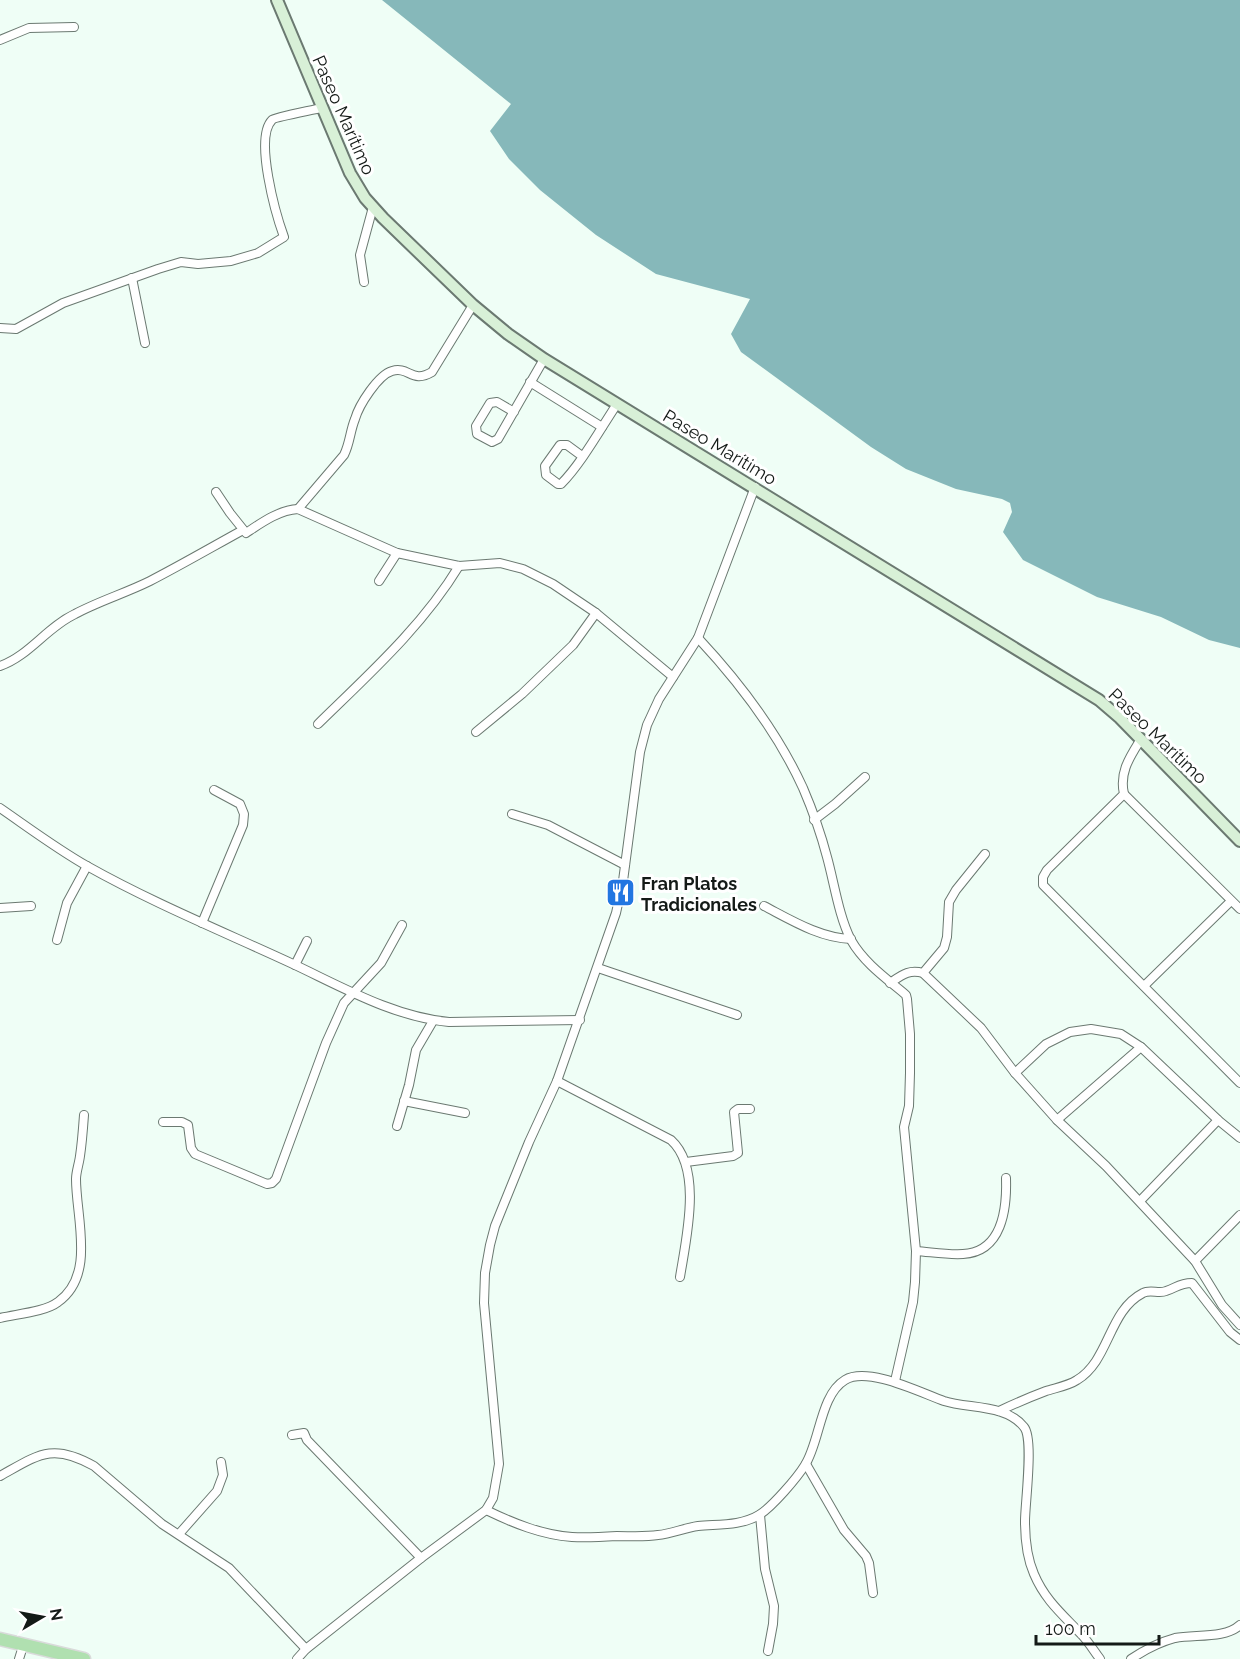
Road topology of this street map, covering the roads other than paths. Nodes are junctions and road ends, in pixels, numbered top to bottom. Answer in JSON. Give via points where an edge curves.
{"nodes":[{"id":1,"x":277,"y":0,"type":"edge"},
{"id":2,"x":74,"y":27,"type":"dead end"},
{"id":3,"x":0,"y":40,"type":"edge"},
{"id":4,"x":321,"y":108,"type":"junction"},
{"id":5,"x":373,"y":207,"type":"junction"},
{"id":6,"x":132,"y":278,"type":"junction"},
{"id":7,"x":364,"y":282,"type":"dead end"},
{"id":8,"x":474,"y":304,"type":"junction"},
{"id":9,"x":0,"y":328,"type":"edge"},
{"id":10,"x":145,"y":343,"type":"dead end"},
{"id":11,"x":544,"y":359,"type":"junction"},
{"id":12,"x":531,"y":382,"type":"junction"},
{"id":13,"x":617,"y":404,"type":"junction"},
{"id":14,"x":514,"y":411,"type":"junction"},
{"id":15,"x":602,"y":427,"type":"junction"},
{"id":16,"x":582,"y":456,"type":"junction"},
{"id":17,"x":755,"y":487,"type":"junction"},
{"id":18,"x":216,"y":492,"type":"dead end"},
{"id":19,"x":298,"y":509,"type":"junction"},
{"id":20,"x":243,"y":530,"type":"junction"},
{"id":21,"x":397,"y":553,"type":"junction"},
{"id":22,"x":459,"y":566,"type":"junction"},
{"id":23,"x":379,"y":581,"type":"dead end"},
{"id":24,"x":596,"y":613,"type":"junction"},
{"id":25,"x":698,"y":639,"type":"junction"},
{"id":26,"x":0,"y":666,"type":"edge"},
{"id":27,"x":673,"y":677,"type":"junction"},
{"id":28,"x":318,"y":724,"type":"dead end"},
{"id":29,"x":476,"y":732,"type":"dead end"},
{"id":30,"x":1141,"y":739,"type":"junction"},
{"id":31,"x":865,"y":777,"type":"dead end"},
{"id":32,"x":214,"y":790,"type":"dead end"},
{"id":33,"x":1124,"y":794,"type":"junction"},
{"id":34,"x":0,"y":808,"type":"edge"},
{"id":35,"x":512,"y":814,"type":"dead end"},
{"id":36,"x":814,"y":820,"type":"junction"},
{"id":37,"x":1240,"y":841,"type":"edge"},
{"id":38,"x":985,"y":854,"type":"dead end"},
{"id":39,"x":625,"y":865,"type":"junction"},
{"id":40,"x":87,"y":866,"type":"junction"},
{"id":41,"x":1231,"y":901,"type":"junction"},
{"id":42,"x":31,"y":906,"type":"dead end"},
{"id":43,"x":764,"y":906,"type":"dead end"},
{"id":44,"x":0,"y":908,"type":"edge"},
{"id":45,"x":1240,"y":909,"type":"edge"},
{"id":46,"x":202,"y":923,"type":"junction"},
{"id":47,"x":402,"y":925,"type":"dead end"},
{"id":48,"x":851,"y":939,"type":"junction"},
{"id":49,"x":57,"y":940,"type":"dead end"},
{"id":50,"x":307,"y":941,"type":"dead end"},
{"id":51,"x":295,"y":965,"type":"junction"},
{"id":52,"x":598,"y":968,"type":"junction"},
{"id":53,"x":923,"y":973,"type":"junction"},
{"id":54,"x":890,"y":982,"type":"junction"},
{"id":55,"x":1144,"y":986,"type":"junction"},
{"id":56,"x":351,"y":993,"type":"junction"},
{"id":57,"x":737,"y":1015,"type":"dead end"},
{"id":58,"x":580,"y":1020,"type":"junction"},
{"id":59,"x":433,"y":1021,"type":"junction"},
{"id":60,"x":1141,"y":1047,"type":"junction"},
{"id":61,"x":1015,"y":1073,"type":"junction"},
{"id":62,"x":557,"y":1081,"type":"junction"},
{"id":63,"x":1240,"y":1083,"type":"edge"},
{"id":64,"x":404,"y":1101,"type":"junction"},
{"id":65,"x":750,"y":1109,"type":"dead end"},
{"id":66,"x":465,"y":1113,"type":"dead end"},
{"id":67,"x":84,"y":1115,"type":"dead end"},
{"id":68,"x":1057,"y":1120,"type":"junction"},
{"id":69,"x":1218,"y":1120,"type":"junction"},
{"id":70,"x":163,"y":1122,"type":"dead end"},
{"id":71,"x":397,"y":1126,"type":"dead end"},
{"id":72,"x":1240,"y":1138,"type":"edge"},
{"id":73,"x":686,"y":1161,"type":"junction"},
{"id":74,"x":1006,"y":1178,"type":"dead end"},
{"id":75,"x":1140,"y":1201,"type":"junction"},
{"id":76,"x":1240,"y":1215,"type":"edge"},
{"id":77,"x":915,"y":1251,"type":"junction"},
{"id":78,"x":1195,"y":1261,"type":"junction"},
{"id":79,"x":680,"y":1277,"type":"dead end"},
{"id":80,"x":0,"y":1318,"type":"edge"},
{"id":81,"x":1240,"y":1325,"type":"edge"},
{"id":82,"x":1240,"y":1340,"type":"edge"},
{"id":83,"x":895,"y":1381,"type":"junction"},
{"id":84,"x":999,"y":1411,"type":"junction"},
{"id":85,"x":292,"y":1435,"type":"dead end"},
{"id":86,"x":222,"y":1462,"type":"dead end"},
{"id":87,"x":806,"y":1464,"type":"junction"},
{"id":88,"x":0,"y":1476,"type":"edge"},
{"id":89,"x":486,"y":1510,"type":"junction"},
{"id":90,"x":760,"y":1515,"type":"junction"},
{"id":91,"x":179,"y":1534,"type":"junction"},
{"id":92,"x":421,"y":1558,"type":"junction"},
{"id":93,"x":873,"y":1593,"type":"dead end"},
{"id":94,"x":1240,"y":1625,"type":"edge"},
{"id":95,"x":0,"y":1639,"type":"edge"},
{"id":96,"x":24,"y":1643,"type":"junction"},
{"id":97,"x":306,"y":1649,"type":"junction"},
{"id":98,"x":768,"y":1651,"type":"dead end"},
{"id":99,"x":19,"y":1659,"type":"edge"},
{"id":100,"x":84,"y":1659,"type":"edge"},
{"id":101,"x":297,"y":1659,"type":"edge"},
{"id":102,"x":1100,"y":1659,"type":"edge"},
{"id":103,"x":1131,"y":1659,"type":"edge"}],
"edges":[{"from":1,"to":4,"type":"main road","name":"Paseo Marítimo"},
{"from":2,"to":3,"type":"street","via":[[29,28]]},
{"from":4,"to":5,"type":"main road","name":"Paseo Marítimo","via":[[350,174]]},
{"from":4,"to":6,"type":"street","via":[[277,117],[269,124],[267,173],[284,237],[258,253],[231,261],[181,262]]},
{"from":5,"to":7,"type":"street","via":[[360,255]]},
{"from":5,"to":8,"type":"main road","name":"Paseo Marítimo"},
{"from":6,"to":9,"type":"street","via":[[63,303],[23,327]]},
{"from":6,"to":10,"type":"street"},
{"from":8,"to":11,"type":"main road","name":"Paseo Marítimo"},
{"from":8,"to":19,"type":"street","via":[[432,372],[415,377],[404,371],[392,371],[381,377],[363,402],[344,454]]},
{"from":11,"to":12,"type":"street"},
{"from":11,"to":13,"type":"main road","name":"Paseo Marítimo"},
{"from":12,"to":14,"type":"street"},
{"from":12,"to":15,"type":"street"},
{"from":13,"to":15,"type":"street"},
{"from":13,"to":17,"type":"main road","name":"Paseo Marítimo"},
{"from":14,"to":14,"type":"street","via":[[496,441],[477,434],[476,426],[490,403],[497,402]]},
{"from":15,"to":16,"type":"street"},
{"from":16,"to":16,"type":"street","via":[[561,484],[546,475],[545,466],[560,445]]},
{"from":17,"to":25,"type":"street"},
{"from":17,"to":30,"type":"main road","name":"Paseo Marítimo","via":[[1099,699]]},
{"from":18,"to":20,"type":"street"},
{"from":19,"to":20,"type":"street","via":[[267,519],[246,533]]},
{"from":19,"to":21,"type":"street"},
{"from":20,"to":26,"type":"street","via":[[149,581],[74,614]]},
{"from":21,"to":22,"type":"street"},
{"from":21,"to":23,"type":"street"},
{"from":22,"to":24,"type":"street","via":[[500,563],[523,569]]},
{"from":22,"to":28,"type":"street","via":[[408,634]]},
{"from":24,"to":27,"type":"street"},
{"from":24,"to":29,"type":"street","via":[[573,645]]},
{"from":25,"to":27,"type":"street"},
{"from":25,"to":36,"type":"street","via":[[731,673],[764,717],[803,788]]},
{"from":27,"to":39,"type":"street","via":[[647,724]]},
{"from":30,"to":33,"type":"street","via":[[1125,767]]},
{"from":30,"to":37,"type":"main road","name":"Paseo Marítimo"},
{"from":31,"to":36,"type":"street"},
{"from":32,"to":46,"type":"street","via":[[240,804],[244,814],[243,825]]},
{"from":33,"to":41,"type":"street"},
{"from":33,"to":55,"type":"street","via":[[1042,877],[1043,885]]},
{"from":34,"to":40,"type":"street"},
{"from":35,"to":39,"type":"street","via":[[548,825]]},
{"from":36,"to":48,"type":"street"},
{"from":38,"to":53,"type":"street","via":[[949,902],[944,948]]},
{"from":39,"to":52,"type":"street","via":[[616,912]]},
{"from":40,"to":46,"type":"street"},
{"from":40,"to":49,"type":"street","via":[[67,903]]},
{"from":41,"to":45,"type":"street"},
{"from":41,"to":55,"type":"street"},
{"from":42,"to":44,"type":"street"},
{"from":43,"to":48,"type":"street","via":[[836,939]]},
{"from":46,"to":51,"type":"street"},
{"from":47,"to":56,"type":"street","via":[[381,963]]},
{"from":48,"to":54,"type":"street"},
{"from":50,"to":51,"type":"street"},
{"from":51,"to":56,"type":"street"},
{"from":52,"to":57,"type":"street"},
{"from":52,"to":58,"type":"street"},
{"from":53,"to":54,"type":"street","via":[[907,972]]},
{"from":53,"to":61,"type":"street","via":[[981,1028]]},
{"from":54,"to":77,"type":"street","via":[[907,999],[910,1073],[904,1127]]},
{"from":55,"to":63,"type":"street"},
{"from":56,"to":59,"type":"street"},
{"from":56,"to":70,"type":"street","via":[[326,1043],[283,1163],[272,1183],[247,1177],[195,1154],[188,1125]]},
{"from":58,"to":59,"type":"street"},
{"from":58,"to":62,"type":"street"},
{"from":59,"to":64,"type":"street","via":[[416,1050]]},
{"from":60,"to":61,"type":"street","via":[[1121,1034],[1091,1029],[1070,1032],[1046,1044]]},
{"from":60,"to":68,"type":"street"},
{"from":60,"to":69,"type":"street"},
{"from":61,"to":68,"type":"street"},
{"from":62,"to":73,"type":"street","via":[[671,1140]]},
{"from":62,"to":89,"type":"street","via":[[495,1226],[487,1258],[484,1303],[499,1464],[493,1498]]},
{"from":64,"to":66,"type":"street"},
{"from":64,"to":71,"type":"street"},
{"from":65,"to":73,"type":"street","via":[[734,1112],[738,1153]]},
{"from":67,"to":80,"type":"street","via":[[76,1176],[81,1254],[75,1281],[59,1302]]},
{"from":68,"to":75,"type":"street"},
{"from":69,"to":72,"type":"street"},
{"from":69,"to":75,"type":"street"},
{"from":73,"to":79,"type":"street","via":[[690,1207]]},
{"from":74,"to":77,"type":"street","via":[[1003,1220],[991,1243],[963,1254]]},
{"from":75,"to":78,"type":"street"},
{"from":76,"to":78,"type":"street"},
{"from":77,"to":83,"type":"street","via":[[913,1302]]},
{"from":78,"to":81,"type":"street","via":[[1222,1305]]},
{"from":82,"to":84,"type":"street","via":[[1192,1283],[1176,1285],[1166,1292],[1145,1292],[1125,1306],[1102,1351],[1076,1380]]},
{"from":83,"to":84,"type":"street","via":[[946,1402]]},
{"from":83,"to":87,"type":"street","via":[[851,1377],[842,1381],[826,1408]]},
{"from":84,"to":102,"type":"street","via":[[1020,1423],[1029,1442],[1025,1521],[1034,1574],[1046,1598],[1084,1636]]},
{"from":85,"to":92,"type":"street","via":[[304,1433]]},
{"from":86,"to":91,"type":"street","via":[[223,1475],[217,1491]]},
{"from":87,"to":90,"type":"street"},
{"from":87,"to":93,"type":"street","via":[[844,1530],[866,1556]]},
{"from":88,"to":91,"type":"street","via":[[42,1454],[74,1456],[94,1466],[146,1512]]},
{"from":89,"to":90,"type":"street","via":[[519,1525],[573,1537],[658,1535],[740,1522]]},
{"from":89,"to":92,"type":"street"},
{"from":90,"to":98,"type":"street","via":[[765,1569],[774,1606]]},
{"from":91,"to":97,"type":"street","via":[[237,1575]]},
{"from":92,"to":97,"type":"street"},
{"from":94,"to":103,"type":"street","via":[[1219,1635],[1172,1639]]},
{"from":95,"to":96,"type":"main road"},
{"from":96,"to":99,"type":"street"},
{"from":96,"to":100,"type":"main road"},
{"from":97,"to":101,"type":"street"}]}
